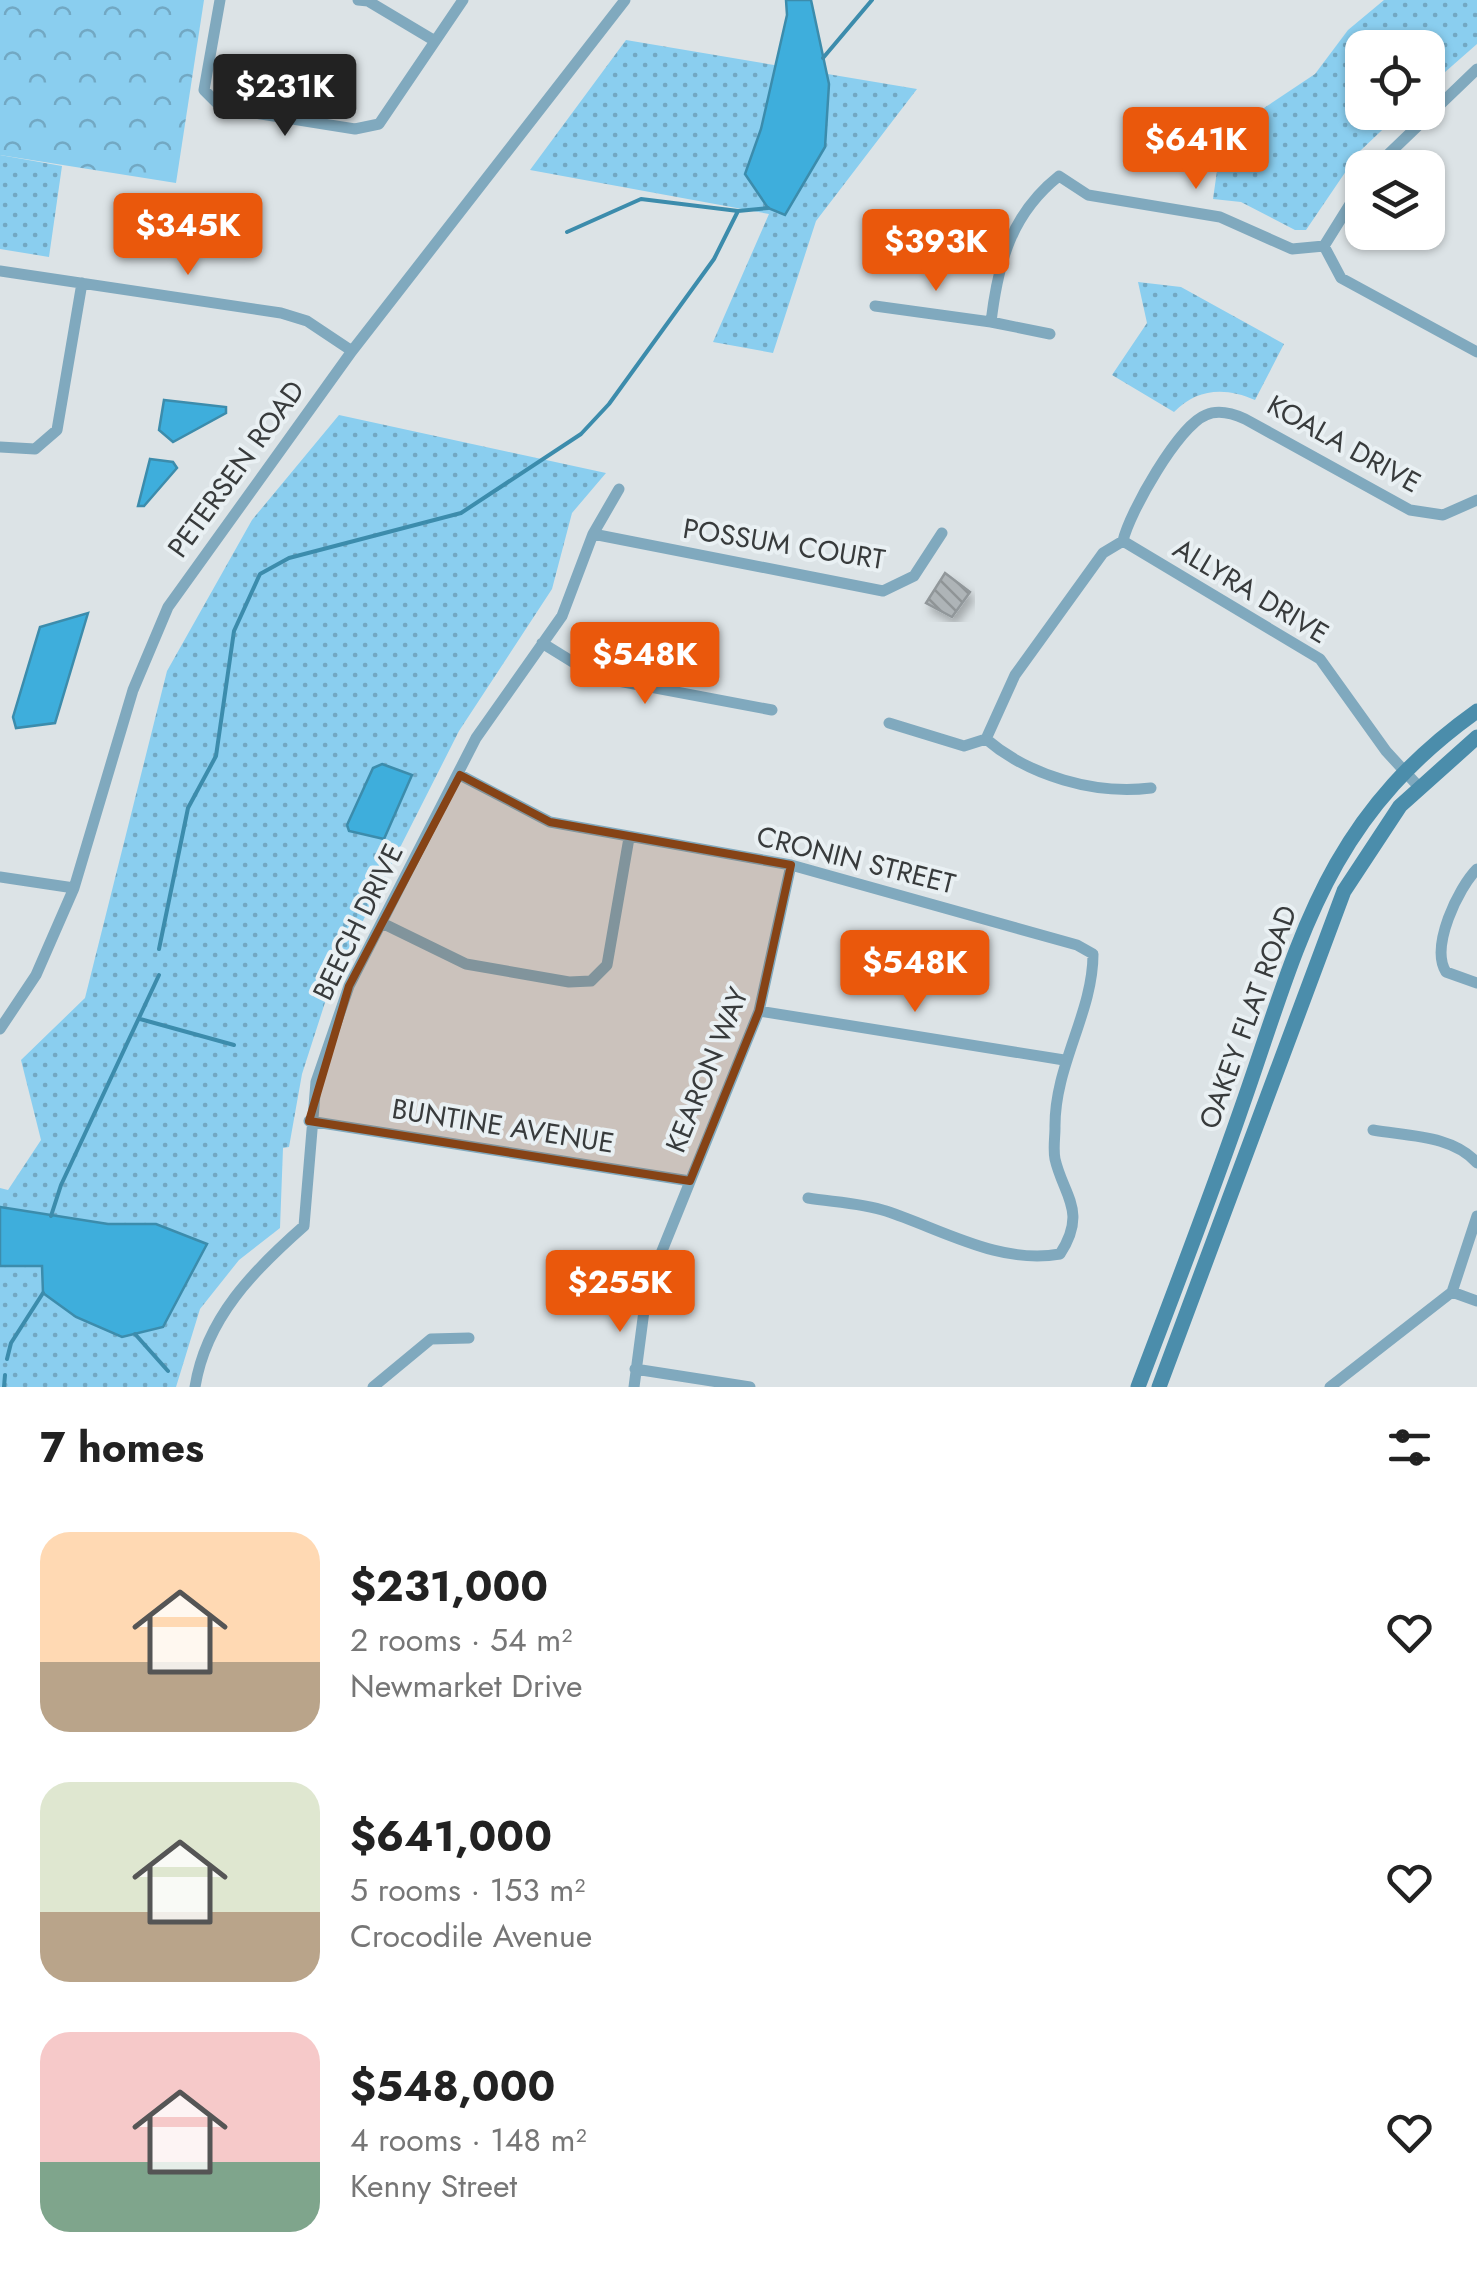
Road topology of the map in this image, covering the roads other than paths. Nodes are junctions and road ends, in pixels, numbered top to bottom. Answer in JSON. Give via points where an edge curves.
{"nodes":[{"id":1,"x":220,"y":0,"type":"edge"},
{"id":2,"x":358,"y":0,"type":"edge"},
{"id":3,"x":463,"y":0,"type":"edge"},
{"id":4,"x":625,"y":0,"type":"edge"},
{"id":5,"x":435,"y":41,"type":"junction"},
{"id":6,"x":1477,"y":68,"type":"edge"},
{"id":7,"x":1393,"y":150,"type":"edge"},
{"id":8,"x":1345,"y":212,"type":"edge"},
{"id":9,"x":1324,"y":246,"type":"junction"},
{"id":10,"x":0,"y":270,"type":"edge"},
{"id":11,"x":82,"y":283,"type":"junction"},
{"id":12,"x":876,"y":306,"type":"dead end"},
{"id":13,"x":991,"y":322,"type":"junction"},
{"id":14,"x":1050,"y":334,"type":"dead end"},
{"id":15,"x":352,"y":351,"type":"junction"},
{"id":16,"x":1477,"y":352,"type":"edge"},
{"id":17,"x":0,"y":447,"type":"edge"},
{"id":18,"x":619,"y":489,"type":"dead end"},
{"id":19,"x":1477,"y":500,"type":"edge"},
{"id":20,"x":594,"y":534,"type":"junction"},
{"id":21,"x":942,"y":534,"type":"dead end"},
{"id":22,"x":1122,"y":541,"type":"junction"},
{"id":23,"x":542,"y":643,"type":"junction"},
{"id":24,"x":772,"y":710,"type":"dead end"},
{"id":25,"x":1477,"y":711,"type":"edge"},
{"id":26,"x":889,"y":723,"type":"dead end"},
{"id":27,"x":1477,"y":738,"type":"edge"},
{"id":28,"x":986,"y":740,"type":"junction"},
{"id":29,"x":1403,"y":771,"type":"junction"},
{"id":30,"x":460,"y":775,"type":"junction"},
{"id":31,"x":1419,"y":786,"type":"junction"},
{"id":32,"x":1151,"y":788,"type":"dead end"},
{"id":33,"x":630,"y":838,"type":"junction"},
{"id":34,"x":790,"y":865,"type":"junction"},
{"id":35,"x":1477,"y":869,"type":"edge"},
{"id":36,"x":0,"y":878,"type":"edge"},
{"id":37,"x":74,"y":888,"type":"junction"},
{"id":38,"x":382,"y":922,"type":"junction"},
{"id":39,"x":1477,"y":983,"type":"edge"},
{"id":40,"x":759,"y":1011,"type":"junction"},
{"id":41,"x":0,"y":1029,"type":"edge"},
{"id":42,"x":1064,"y":1060,"type":"junction"},
{"id":43,"x":309,"y":1121,"type":"junction"},
{"id":44,"x":1372,"y":1130,"type":"dead end"},
{"id":45,"x":1477,"y":1163,"type":"edge"},
{"id":46,"x":690,"y":1180,"type":"junction"},
{"id":47,"x":808,"y":1198,"type":"dead end"},
{"id":48,"x":1477,"y":1216,"type":"edge"},
{"id":49,"x":1452,"y":1292,"type":"junction"},
{"id":50,"x":1477,"y":1301,"type":"edge"},
{"id":51,"x":469,"y":1338,"type":"dead end"},
{"id":52,"x":636,"y":1369,"type":"junction"},
{"id":53,"x":195,"y":1387,"type":"edge"},
{"id":54,"x":374,"y":1387,"type":"edge"},
{"id":55,"x":634,"y":1387,"type":"edge"},
{"id":56,"x":750,"y":1387,"type":"edge"},
{"id":57,"x":1138,"y":1387,"type":"edge"},
{"id":58,"x":1160,"y":1387,"type":"edge"},
{"id":59,"x":1330,"y":1387,"type":"edge"}],
"edges":[{"from":1,"to":5,"type":"street","via":[[204,90],[222,108],[356,128],[379,124]]},
{"from":2,"to":5,"type":"street"},
{"from":3,"to":5,"type":"street"},
{"from":4,"to":15,"type":"street","name":"PETERSEN ROAD"},
{"from":6,"to":7,"type":"street"},
{"from":8,"to":9,"type":"street"},
{"from":9,"to":13,"type":"street","via":[[1292,249],[1220,217],[1088,194],[1059,176],[1035,195],[1002,254]]},
{"from":9,"to":16,"type":"street","via":[[1341,278]]},
{"from":10,"to":11,"type":"street"},
{"from":11,"to":15,"type":"street","via":[[280,313],[307,320]]},
{"from":11,"to":17,"type":"street","via":[[57,430],[36,448]]},
{"from":12,"to":13,"type":"street"},
{"from":13,"to":14,"type":"street"},
{"from":15,"to":37,"type":"street","name":"PETERSEN ROAD","via":[[168,607],[133,690]]},
{"from":18,"to":20,"type":"street","name":"BEECH DRIVE"},
{"from":19,"to":22,"type":"street","name":"KOALA DRIVE","via":[[1443,515],[1410,510],[1246,419],[1212,413],[1177,445],[1130,516]]},
{"from":20,"to":21,"type":"street","name":"POSSUM COURT","via":[[883,591],[914,576]]},
{"from":20,"to":23,"type":"street","name":"BEECH DRIVE","via":[[562,616]]},
{"from":22,"to":28,"type":"street","name":"KOALA DRIVE","via":[[1103,553],[1023,664]]},
{"from":22,"to":29,"type":"street","name":"ALLYRA DRIVE","via":[[1320,659]]},
{"from":23,"to":24,"type":"street","via":[[596,677]]},
{"from":23,"to":30,"type":"street","name":"BEECH DRIVE","via":[[494,709]]},
{"from":25,"to":29,"type":"main road","name":"OAKEY FLAT ROAD"},
{"from":26,"to":28,"type":"street","via":[[964,746]]},
{"from":27,"to":31,"type":"main road","name":"OAKEY FLAT ROAD"},
{"from":28,"to":32,"type":"street","via":[[1020,765],[1112,791]]},
{"from":29,"to":31,"type":"street","name":"ALLYRA DRIVE"},
{"from":29,"to":57,"type":"main road","name":"OAKEY FLAT ROAD","via":[[1354,830],[1319,893]]},
{"from":30,"to":33,"type":"street","name":"CRONIN STREET","via":[[550,822]]},
{"from":30,"to":38,"type":"street","name":"BEECH DRIVE"},
{"from":31,"to":58,"type":"main road","name":"OAKEY FLAT ROAD","via":[[1367,850],[1336,910]]},
{"from":33,"to":34,"type":"street","name":"CRONIN STREET"},
{"from":33,"to":38,"type":"street","via":[[607,965],[591,981],[466,964]]},
{"from":34,"to":40,"type":"street","name":"KEARON WAY"},
{"from":34,"to":42,"type":"street","name":"CRONIN STREET","via":[[1077,944],[1093,954],[1093,974]]},
{"from":35,"to":39,"type":"street","via":[[1463,887],[1441,949],[1446,972]]},
{"from":36,"to":37,"type":"street"},
{"from":37,"to":41,"type":"street","name":"PETERSEN ROAD","via":[[36,974]]},
{"from":38,"to":43,"type":"street","name":"BEECH DRIVE","via":[[349,986]]},
{"from":40,"to":42,"type":"street"},
{"from":40,"to":46,"type":"street","name":"KEARON WAY"},
{"from":42,"to":47,"type":"street","name":"CRONIN STREET","via":[[1054,1122],[1056,1160],[1073,1198],[1069,1241],[1060,1254],[961,1242],[884,1210]]},
{"from":43,"to":46,"type":"street","name":"BUNTINE AVENUE"},
{"from":43,"to":53,"type":"street","name":"BEECH DRIVE","via":[[304,1226],[228,1303]]},
{"from":44,"to":45,"type":"street","via":[[1447,1142]]},
{"from":46,"to":52,"type":"street","name":"KEARON WAY","via":[[647,1288]]},
{"from":48,"to":49,"type":"street"},
{"from":49,"to":50,"type":"street"},
{"from":49,"to":59,"type":"street"},
{"from":51,"to":54,"type":"street","via":[[432,1339]]},
{"from":52,"to":55,"type":"street","name":"KEARON WAY"},
{"from":52,"to":56,"type":"street"}]}
